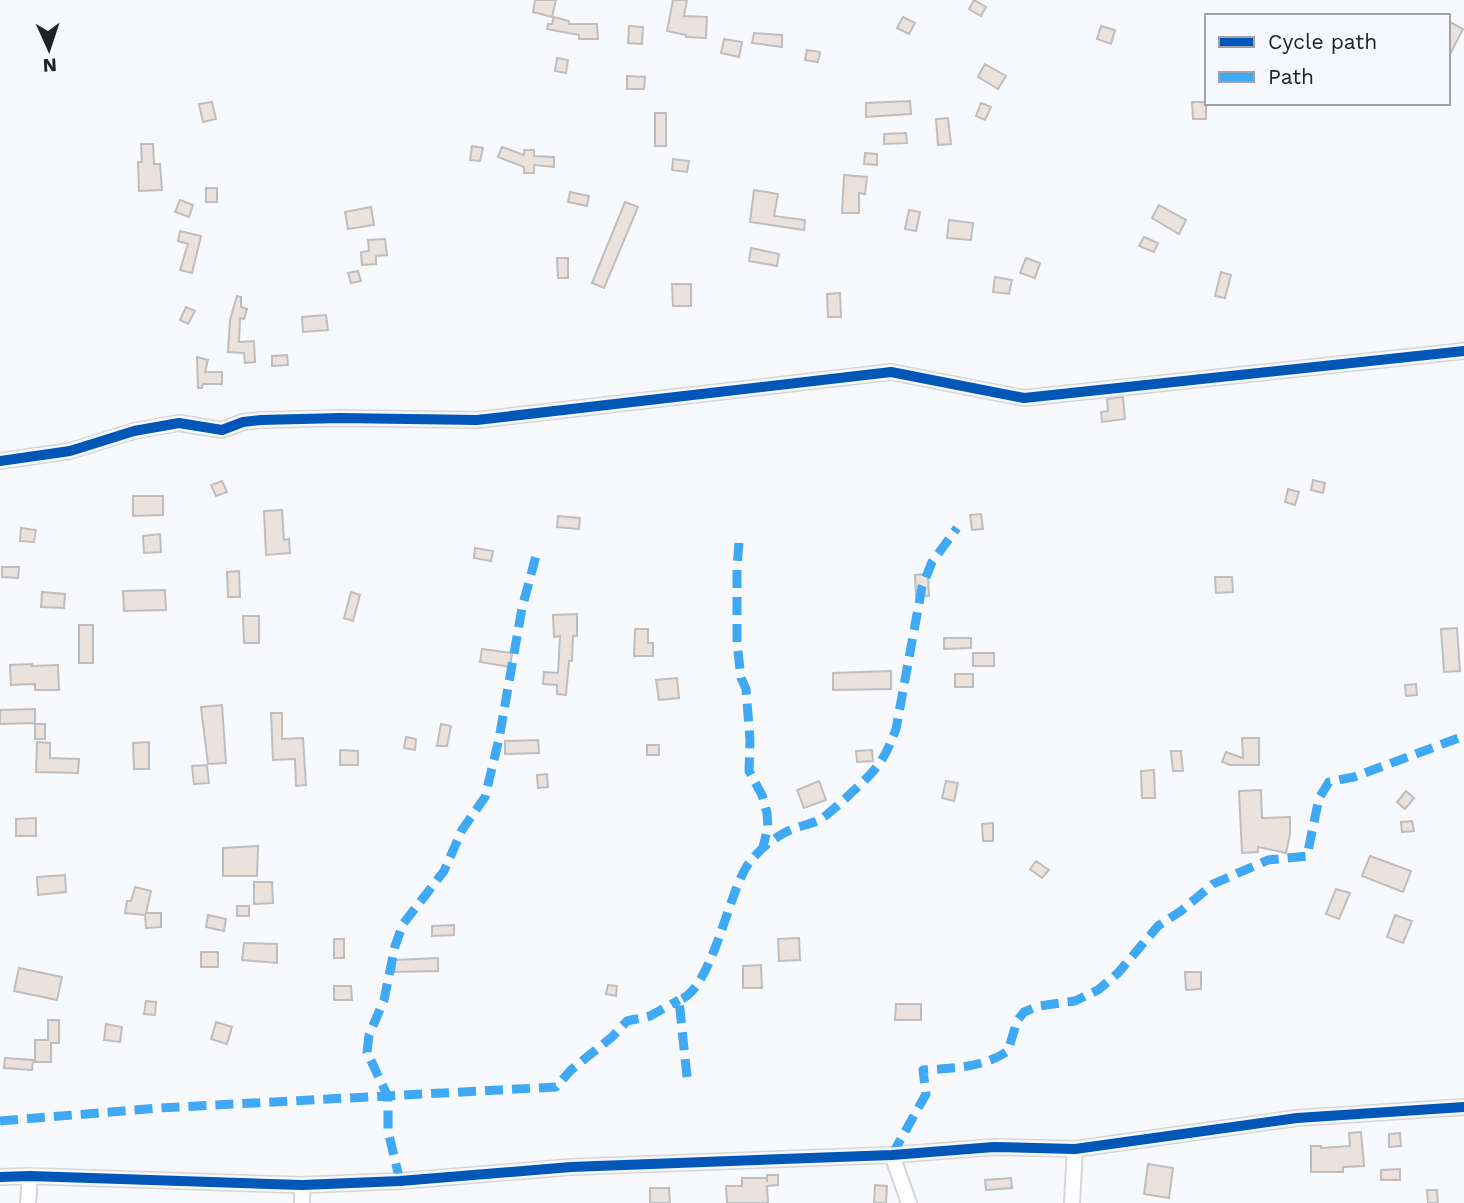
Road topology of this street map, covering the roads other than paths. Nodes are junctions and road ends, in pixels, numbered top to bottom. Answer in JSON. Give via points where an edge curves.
{"nodes":[{"id":1,"x":1464,"y":351,"type":"edge"},
{"id":2,"x":0,"y":461,"type":"edge"},
{"id":3,"x":1464,"y":1107,"type":"edge"},
{"id":4,"x":1075,"y":1149,"type":"junction"},
{"id":5,"x":892,"y":1155,"type":"junction"},
{"id":6,"x":30,"y":1176,"type":"junction"},
{"id":7,"x":0,"y":1177,"type":"edge"},
{"id":8,"x":302,"y":1185,"type":"junction"},
{"id":9,"x":28,"y":1203,"type":"edge"},
{"id":10,"x":302,"y":1203,"type":"edge"},
{"id":11,"x":909,"y":1203,"type":"edge"},
{"id":12,"x":1072,"y":1203,"type":"edge"}],
"edges":[{"from":1,"to":2,"type":"street","via":[[1024,398],[891,372],[477,420],[261,420],[222,430],[179,423],[70,451]]},
{"from":3,"to":4,"type":"street","via":[[1297,1118]]},
{"from":4,"to":5,"type":"street","via":[[994,1147]]},
{"from":4,"to":12,"type":"street"},
{"from":5,"to":8,"type":"street","via":[[571,1167]]},
{"from":5,"to":11,"type":"street"},
{"from":6,"to":7,"type":"street"},
{"from":6,"to":8,"type":"street"},
{"from":6,"to":9,"type":"street"},
{"from":8,"to":10,"type":"street"}]}
